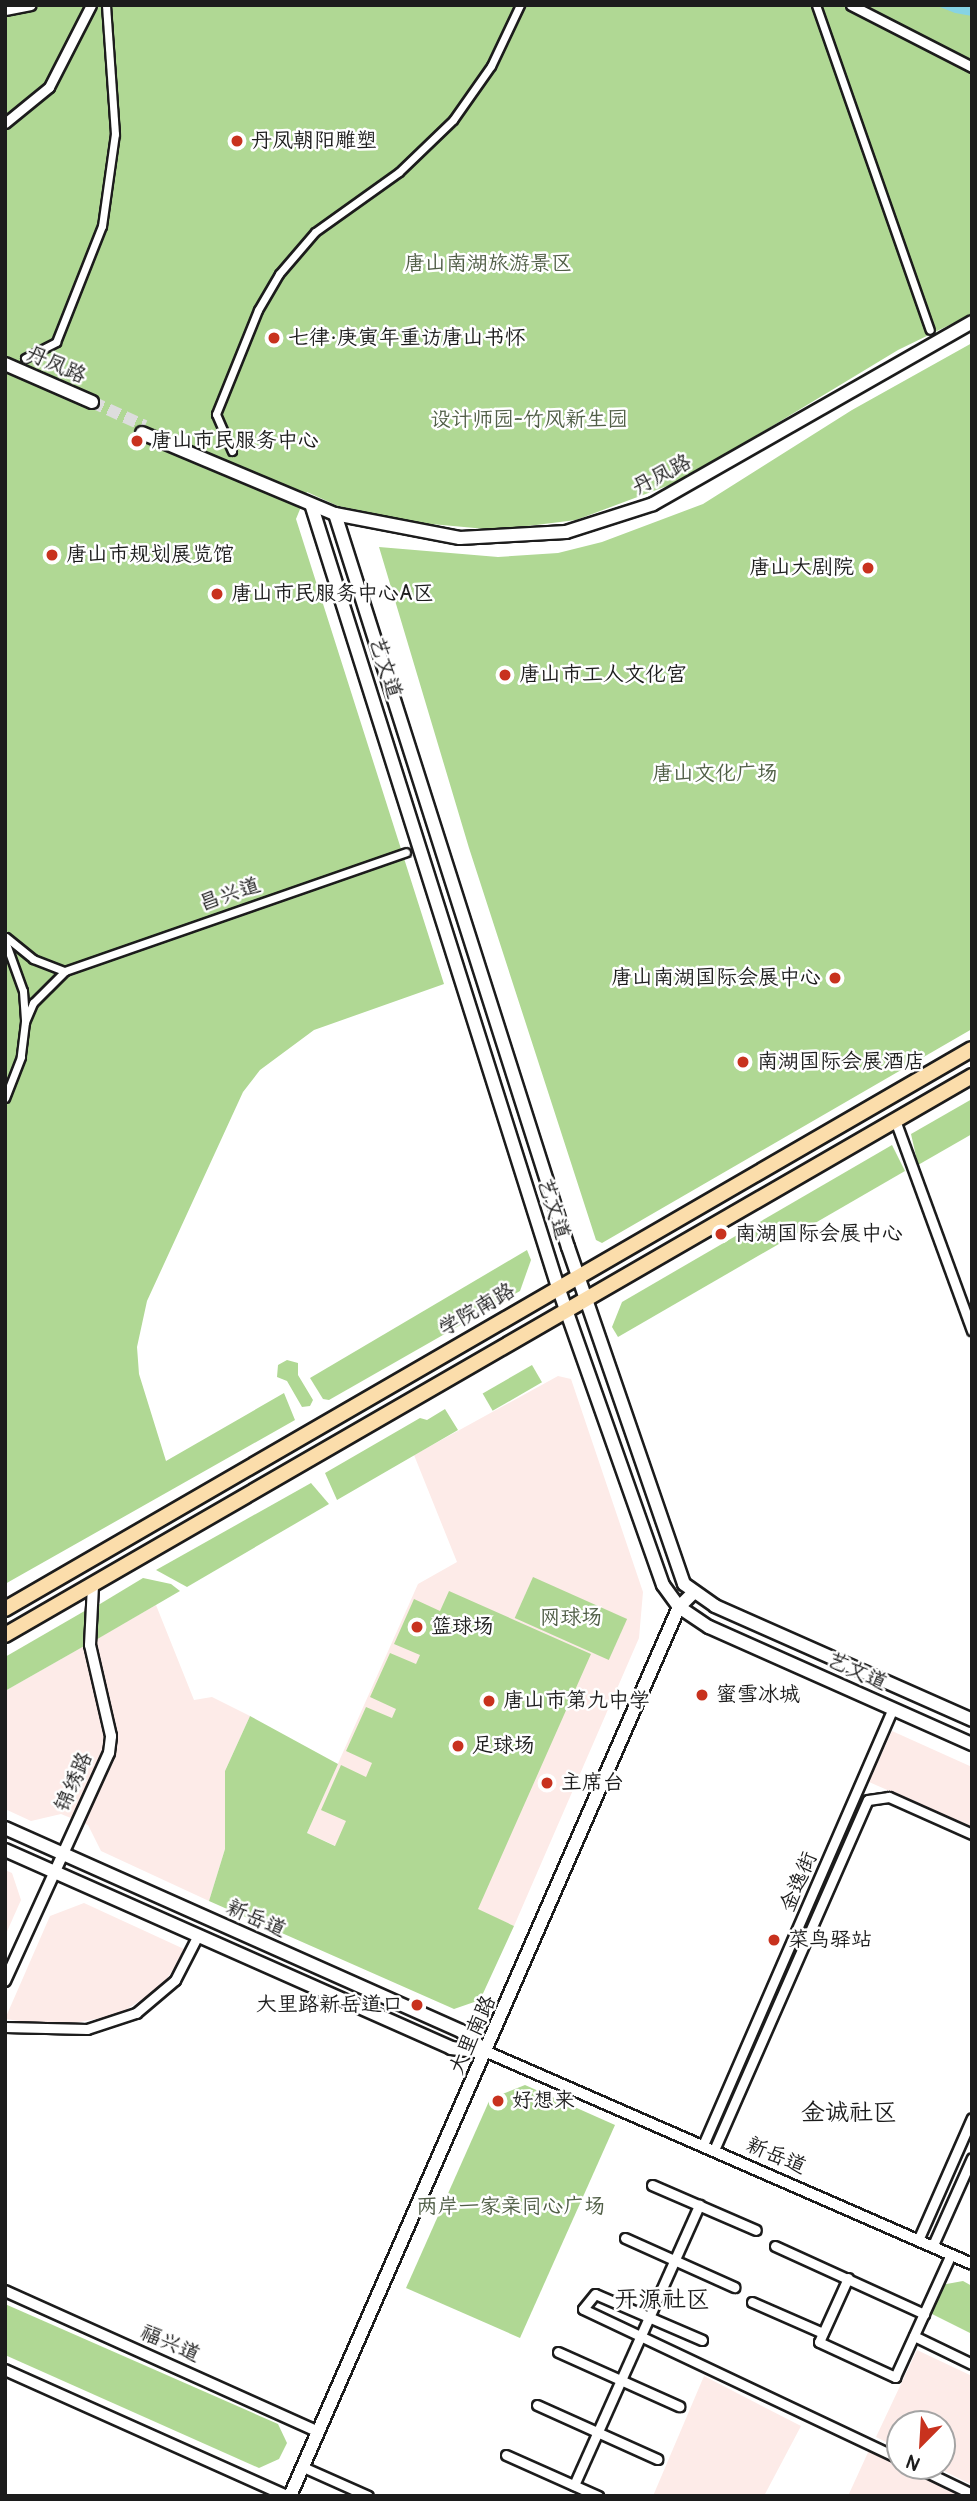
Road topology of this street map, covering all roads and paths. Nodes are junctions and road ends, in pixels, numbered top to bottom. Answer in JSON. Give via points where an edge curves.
{"nodes":[{"id":1,"x":31,"y":5,"type":"edge"},
{"id":2,"x":91,"y":5,"type":"edge"},
{"id":3,"x":106,"y":5,"type":"edge"},
{"id":4,"x":520,"y":5,"type":"edge"},
{"id":5,"x":816,"y":5,"type":"edge"},
{"id":6,"x":851,"y":5,"type":"edge"},
{"id":7,"x":5,"y":10,"type":"edge"},
{"id":8,"x":972,"y":67,"type":"edge"},
{"id":9,"x":5,"y":123,"type":"edge"},
{"id":10,"x":972,"y":322,"type":"edge"},
{"id":11,"x":930,"y":330,"type":"dead end"},
{"id":12,"x":25,"y":359,"type":"dead end"},
{"id":13,"x":5,"y":364,"type":"edge"},
{"id":14,"x":5,"y":372,"type":"edge"},
{"id":15,"x":232,"y":451,"type":"dead end"},
{"id":16,"x":312,"y":507,"type":"junction"},
{"id":17,"x":335,"y":514,"type":"junction"},
{"id":18,"x":436,"y":837,"type":"junction"},
{"id":19,"x":419,"y":843,"type":"junction"},
{"id":20,"x":406,"y":852,"type":"dead end"},
{"id":21,"x":5,"y":939,"type":"edge"},
{"id":22,"x":65,"y":971,"type":"junction"},
{"id":23,"x":25,"y":1022,"type":"junction"},
{"id":24,"x":972,"y":1049,"type":"edge"},
{"id":25,"x":972,"y":1076,"type":"edge"},
{"id":26,"x":5,"y":1098,"type":"edge"},
{"id":27,"x":895,"y":1120,"type":"junction"},
{"id":28,"x":578,"y":1275,"type":"junction"},
{"id":29,"x":558,"y":1287,"type":"junction"},
{"id":30,"x":586,"y":1297,"type":"junction"},
{"id":31,"x":968,"y":1307,"type":"edge"},
{"id":32,"x":565,"y":1310,"type":"junction"},
{"id":33,"x":971,"y":1324,"type":"edge"},
{"id":34,"x":93,"y":1585,"type":"junction"},
{"id":35,"x":695,"y":1592,"type":"junction"},
{"id":36,"x":680,"y":1608,"type":"junction"},
{"id":37,"x":5,"y":1609,"type":"edge"},
{"id":38,"x":5,"y":1635,"type":"edge"},
{"id":39,"x":893,"y":1709,"type":"junction"},
{"id":40,"x":972,"y":1720,"type":"edge"},
{"id":41,"x":970,"y":1740,"type":"edge"},
{"id":42,"x":5,"y":1828,"type":"edge"},
{"id":43,"x":972,"y":1834,"type":"edge"},
{"id":44,"x":5,"y":1850,"type":"edge"},
{"id":45,"x":63,"y":1854,"type":"junction"},
{"id":46,"x":55,"y":1872,"type":"junction"},
{"id":47,"x":198,"y":1935,"type":"junction"},
{"id":48,"x":5,"y":1982,"type":"edge"},
{"id":49,"x":5,"y":2028,"type":"edge"},
{"id":50,"x":486,"y":2052,"type":"junction"},
{"id":51,"x":972,"y":2118,"type":"edge"},
{"id":52,"x":709,"y":2147,"type":"junction"},
{"id":53,"x":972,"y":2158,"type":"edge"},
{"id":54,"x":652,"y":2185,"type":"dead end"},
{"id":55,"x":699,"y":2205,"type":"junction"},
{"id":56,"x":756,"y":2230,"type":"dead end"},
{"id":57,"x":625,"y":2238,"type":"dead end"},
{"id":58,"x":919,"y":2238,"type":"junction"},
{"id":59,"x":933,"y":2245,"type":"junction"},
{"id":60,"x":775,"y":2246,"type":"dead end"},
{"id":61,"x":951,"y":2253,"type":"junction"},
{"id":62,"x":674,"y":2260,"type":"junction"},
{"id":63,"x":972,"y":2264,"type":"edge"},
{"id":64,"x":848,"y":2278,"type":"junction"},
{"id":65,"x":734,"y":2287,"type":"dead end"},
{"id":66,"x":5,"y":2291,"type":"edge"},
{"id":67,"x":752,"y":2302,"type":"dead end"},
{"id":68,"x":924,"y":2314,"type":"junction"},
{"id":69,"x":650,"y":2317,"type":"junction"},
{"id":70,"x":823,"y":2333,"type":"junction"},
{"id":71,"x":642,"y":2335,"type":"junction"},
{"id":72,"x":914,"y":2336,"type":"junction"},
{"id":73,"x":702,"y":2340,"type":"dead end"},
{"id":74,"x":558,"y":2352,"type":"dead end"},
{"id":75,"x":972,"y":2364,"type":"edge"},
{"id":76,"x":5,"y":2370,"type":"edge"},
{"id":77,"x":621,"y":2381,"type":"junction"},
{"id":78,"x":537,"y":2405,"type":"dead end"},
{"id":79,"x":679,"y":2406,"type":"dead end"},
{"id":80,"x":319,"y":2432,"type":"junction"},
{"id":81,"x":598,"y":2433,"type":"junction"},
{"id":82,"x":886,"y":2452,"type":"edge"},
{"id":83,"x":506,"y":2455,"type":"dead end"},
{"id":84,"x":657,"y":2459,"type":"dead end"},
{"id":85,"x":303,"y":2467,"type":"junction"},
{"id":86,"x":943,"y":2480,"type":"edge"},
{"id":87,"x":574,"y":2485,"type":"junction"},
{"id":88,"x":972,"y":2494,"type":"edge"},
{"id":89,"x":289,"y":2496,"type":"edge"},
{"id":90,"x":368,"y":2496,"type":"edge"},
{"id":91,"x":598,"y":2496,"type":"edge"}],
"edges":[{"from":1,"to":7,"type":"street"},
{"from":2,"to":9,"type":"street","via":[[48,87],[21,115]]},
{"from":3,"to":12,"type":"street","via":[[115,134],[102,226],[56,342]]},
{"from":4,"to":15,"type":"street","via":[[491,66],[453,120],[398,172],[315,232],[279,274],[258,310],[216,414]]},
{"from":5,"to":11,"type":"street"},
{"from":6,"to":8,"type":"street"},
{"from":10,"to":17,"type":"main road","name":"丹凤路","via":[[653,504],[601,523],[495,539],[422,533]]},
{"from":13,"to":14,"type":"main road","name":"丹凤路","via":[[91,406]]},
{"from":16,"to":17,"type":"main road","name":"丹凤路"},
{"from":16,"to":17,"type":"main road","name":"丹凤路","via":[[143,429]]},
{"from":16,"to":19,"type":"main road","name":"艺文道"},
{"from":17,"to":18,"type":"main road","name":"艺文道"},
{"from":18,"to":19,"type":"main road"},
{"from":18,"to":28,"type":"main road","name":"艺文道"},
{"from":19,"to":29,"type":"main road","name":"艺文道"},
{"from":20,"to":22,"type":"street","name":"昌兴道"},
{"from":21,"to":22,"type":"street","via":[[33,959]]},
{"from":21,"to":23,"type":"street","via":[[23,991]]},
{"from":22,"to":23,"type":"street","via":[[38,996]]},
{"from":23,"to":26,"type":"street","via":[[21,1057]]},
{"from":24,"to":28,"type":"main road","name":"学院南路"},
{"from":25,"to":27,"type":"main road"},
{"from":27,"to":30,"type":"main road"},
{"from":27,"to":31,"type":"street"},
{"from":28,"to":29,"type":"main road","name":"学院南路"},
{"from":28,"to":30,"type":"main road","name":"艺文道"},
{"from":29,"to":32,"type":"main road","name":"艺文道"},
{"from":29,"to":37,"type":"main road","name":"学院南路"},
{"from":30,"to":32,"type":"main road"},
{"from":30,"to":35,"type":"main road","name":"艺文道","via":[[684,1584]]},
{"from":31,"to":33,"type":"street"},
{"from":32,"to":34,"type":"main road"},
{"from":32,"to":36,"type":"main road","name":"艺文道","via":[[663,1586]]},
{"from":34,"to":38,"type":"main road"},
{"from":34,"to":45,"type":"street","name":"锦绣路","via":[[90,1645],[111,1736],[108,1753]]},
{"from":35,"to":36,"type":"main road","name":"大里南路"},
{"from":35,"to":40,"type":"main road","name":"艺文道","via":[[715,1606]]},
{"from":36,"to":39,"type":"main road","name":"艺文道","via":[[709,1627]]},
{"from":36,"to":50,"type":"main road","name":"大里南路"},
{"from":39,"to":41,"type":"main road","name":"艺文道"},
{"from":39,"to":52,"type":"street","name":"金逸街"},
{"from":42,"to":45,"type":"main road","name":"新岳道"},
{"from":43,"to":52,"type":"street","via":[[889,1797],[868,1800]]},
{"from":44,"to":46,"type":"main road","name":"新岳道"},
{"from":45,"to":46,"type":"street","name":"锦绣路"},
{"from":45,"to":50,"type":"main road","name":"新岳道","via":[[461,2031]]},
{"from":46,"to":47,"type":"main road","name":"新岳道"},
{"from":46,"to":48,"type":"street","name":"锦绣路"},
{"from":47,"to":49,"type":"street","via":[[174,1980],[136,2013],[87,2029]]},
{"from":47,"to":50,"type":"main road","name":"新岳道","via":[[450,2048]]},
{"from":50,"to":52,"type":"street","name":"新岳道"},
{"from":50,"to":80,"type":"main road","name":"大里南路"},
{"from":51,"to":58,"type":"street"},
{"from":52,"to":58,"type":"street","name":"新岳道"},
{"from":53,"to":59,"type":"street"},
{"from":54,"to":55,"type":"street"},
{"from":55,"to":56,"type":"street"},
{"from":55,"to":62,"type":"street"},
{"from":57,"to":62,"type":"street"},
{"from":58,"to":59,"type":"street","name":"新岳道"},
{"from":59,"to":61,"type":"street","name":"新岳道"},
{"from":60,"to":64,"type":"street"},
{"from":61,"to":63,"type":"street","name":"新岳道"},
{"from":61,"to":68,"type":"street"},
{"from":62,"to":65,"type":"street"},
{"from":62,"to":69,"type":"street"},
{"from":64,"to":68,"type":"street"},
{"from":64,"to":70,"type":"street"},
{"from":66,"to":80,"type":"street","name":"福兴道"},
{"from":67,"to":70,"type":"street"},
{"from":68,"to":72,"type":"street"},
{"from":69,"to":71,"type":"street"},
{"from":69,"to":71,"type":"street","via":[[595,2294],[583,2309]]},
{"from":69,"to":73,"type":"street"},
{"from":70,"to":72,"type":"street","via":[[819,2342],[895,2377]]},
{"from":71,"to":77,"type":"street"},
{"from":71,"to":82,"type":"street"},
{"from":72,"to":75,"type":"street"},
{"from":74,"to":77,"type":"street"},
{"from":76,"to":89,"type":"street"},
{"from":77,"to":79,"type":"street"},
{"from":77,"to":81,"type":"street"},
{"from":78,"to":81,"type":"street"},
{"from":80,"to":85,"type":"main road","name":"大里南路"},
{"from":81,"to":84,"type":"street"},
{"from":81,"to":87,"type":"street"},
{"from":83,"to":87,"type":"street"},
{"from":85,"to":89,"type":"main road","name":"大里南路"},
{"from":85,"to":90,"type":"street"},
{"from":86,"to":88,"type":"street"},
{"from":87,"to":91,"type":"street"}]}
